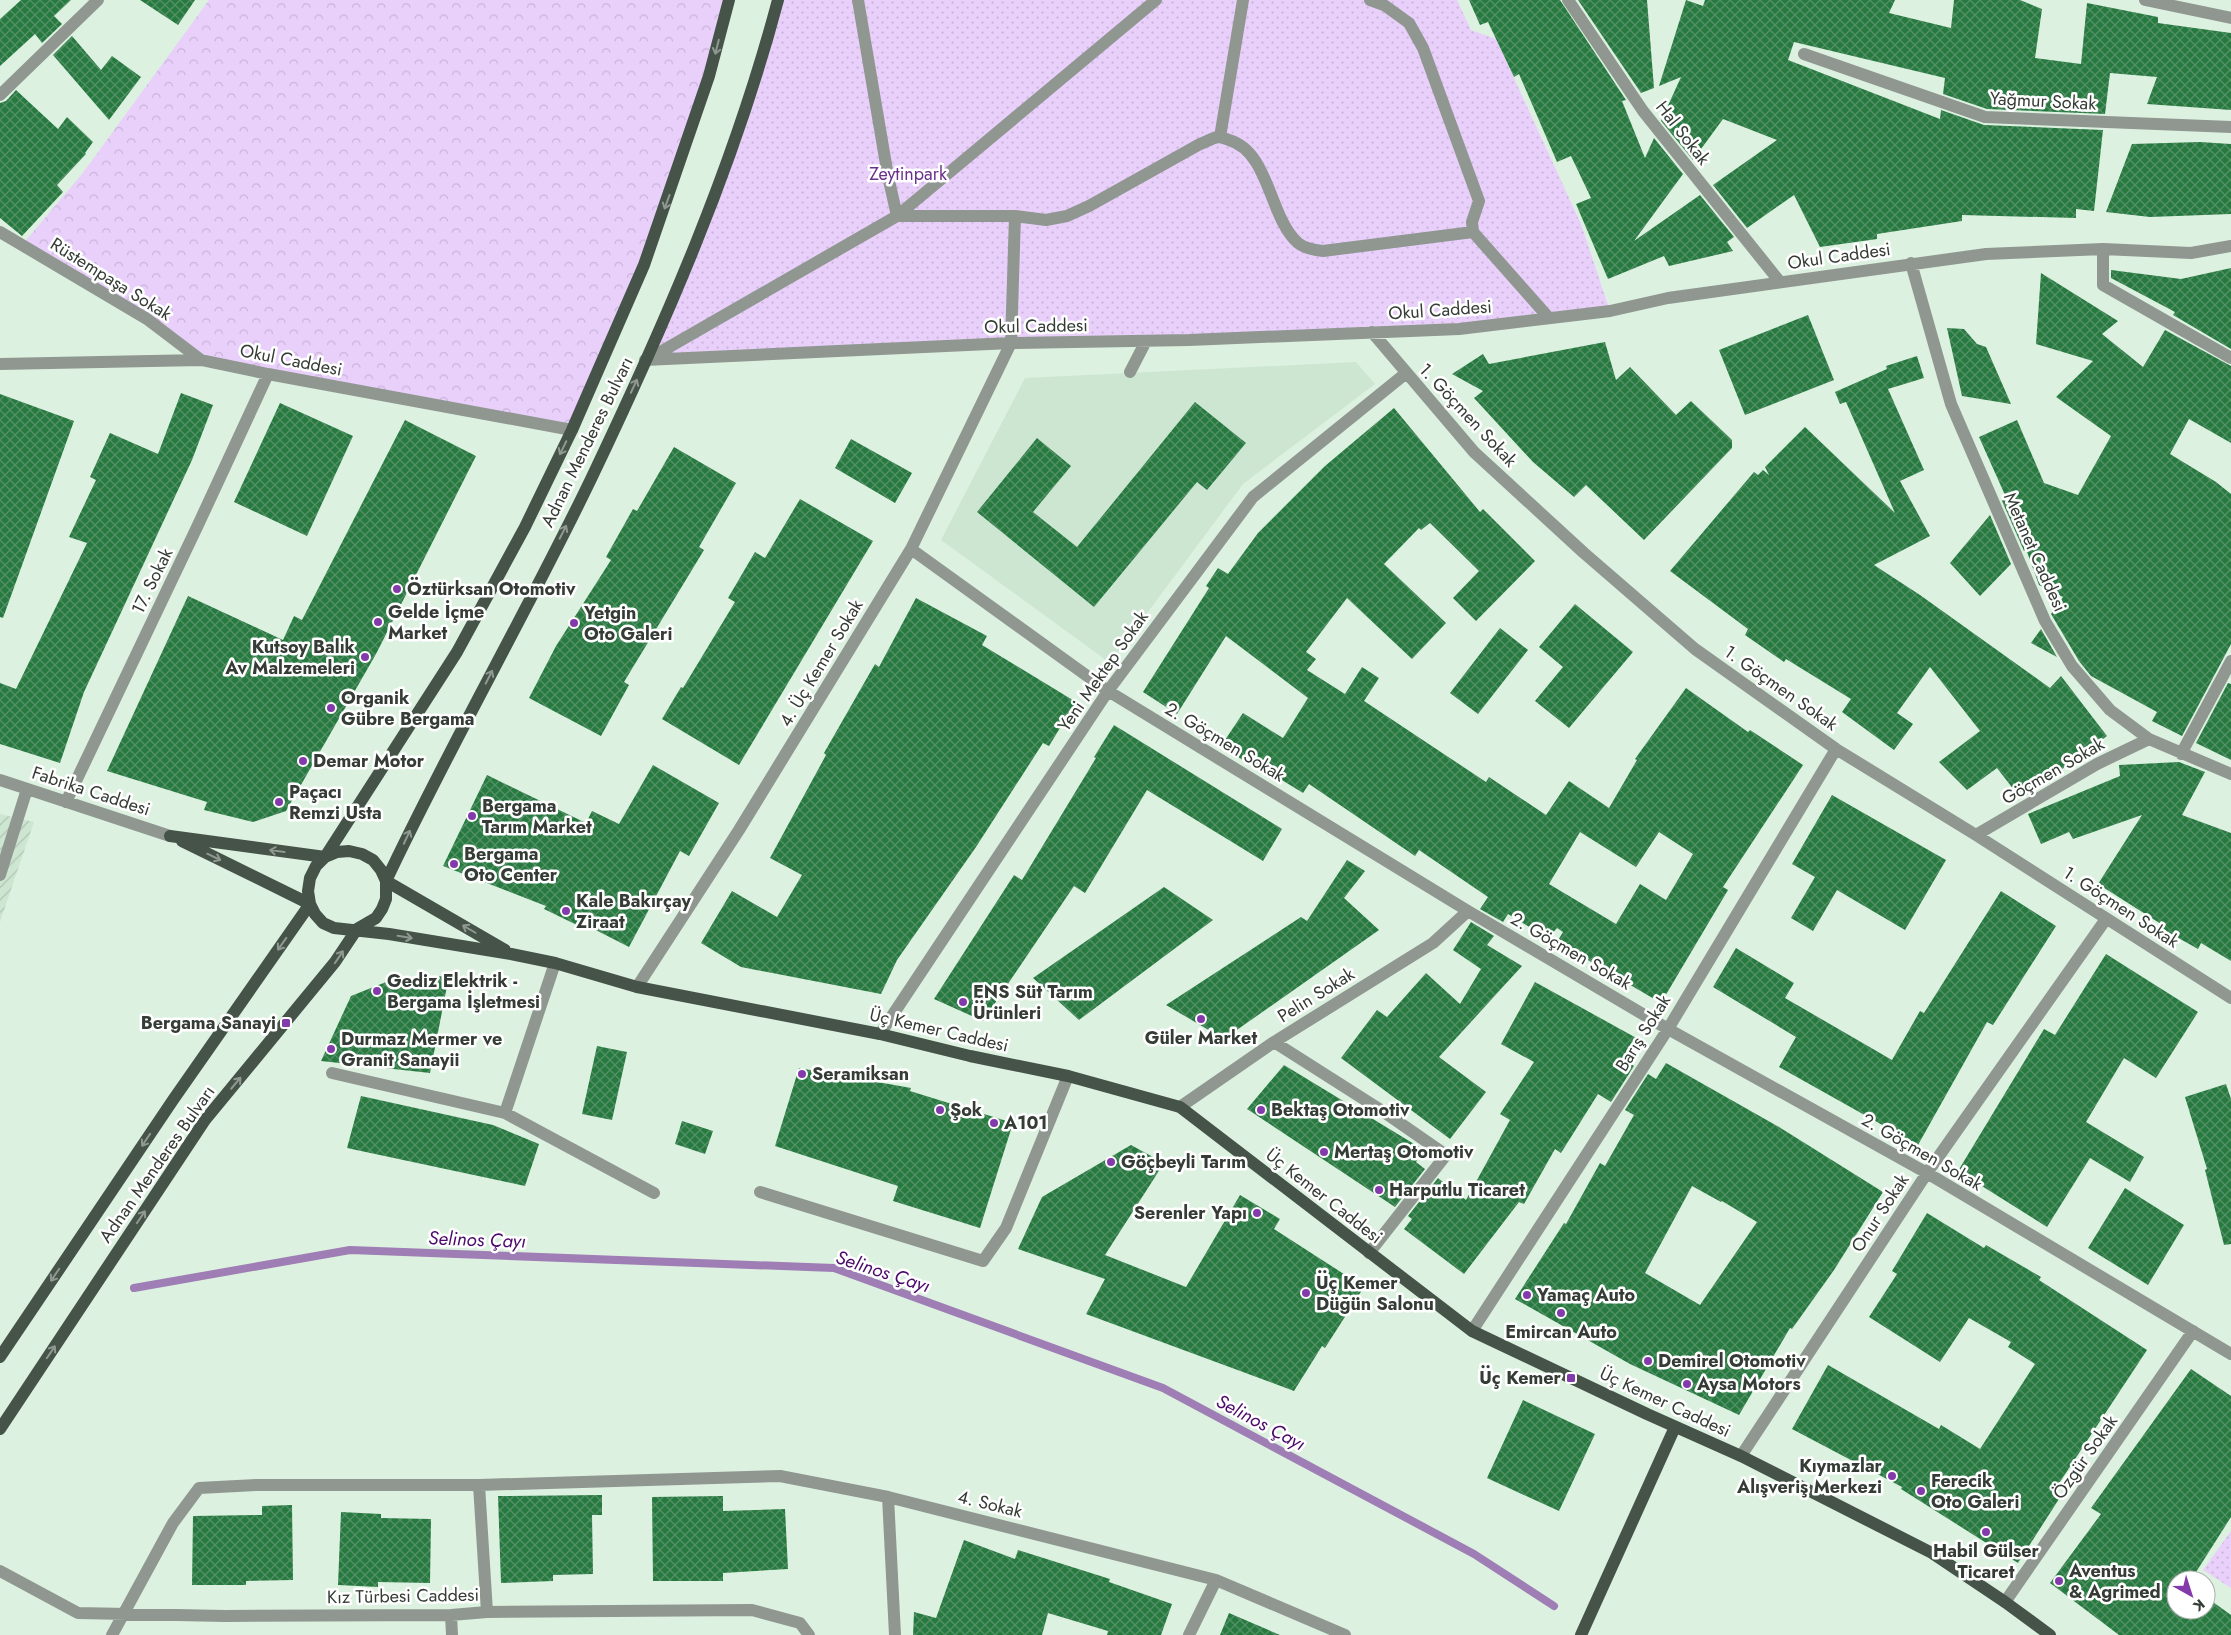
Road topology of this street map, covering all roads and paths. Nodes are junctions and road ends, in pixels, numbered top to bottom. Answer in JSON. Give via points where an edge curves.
{"nodes":[{"id":1,"x":98,"y":0,"type":"edge"},
{"id":2,"x":728,"y":0,"type":"edge"},
{"id":3,"x":778,"y":0,"type":"edge"},
{"id":4,"x":858,"y":0,"type":"edge"},
{"id":5,"x":1156,"y":0,"type":"edge"},
{"id":6,"x":1243,"y":0,"type":"edge"},
{"id":7,"x":1370,"y":0,"type":"edge"},
{"id":8,"x":1568,"y":0,"type":"edge"},
{"id":9,"x":2145,"y":0,"type":"edge"},
{"id":10,"x":2231,"y":18,"type":"edge"},
{"id":11,"x":1804,"y":54,"type":"dead end"},
{"id":12,"x":0,"y":95,"type":"edge"},
{"id":13,"x":2231,"y":128,"type":"edge"},
{"id":14,"x":1220,"y":137,"type":"junction"},
{"id":15,"x":896,"y":216,"type":"junction"},
{"id":16,"x":1015,"y":216,"type":"junction"},
{"id":17,"x":0,"y":232,"type":"edge"},
{"id":18,"x":1473,"y":232,"type":"junction"},
{"id":19,"x":2231,"y":246,"type":"edge"},
{"id":20,"x":2103,"y":249,"type":"junction"},
{"id":21,"x":1911,"y":263,"type":"junction"},
{"id":22,"x":1780,"y":282,"type":"junction"},
{"id":23,"x":1549,"y":318,"type":"junction"},
{"id":24,"x":1372,"y":332,"type":"junction"},
{"id":25,"x":1146,"y":341,"type":"junction"},
{"id":26,"x":1011,"y":343,"type":"junction"},
{"id":27,"x":2231,"y":358,"type":"edge"},
{"id":28,"x":202,"y":360,"type":"junction"},
{"id":29,"x":645,"y":360,"type":"junction"},
{"id":30,"x":0,"y":364,"type":"edge"},
{"id":31,"x":1130,"y":372,"type":"dead end"},
{"id":32,"x":268,"y":374,"type":"junction"},
{"id":33,"x":1406,"y":374,"type":"junction"},
{"id":34,"x":572,"y":430,"type":"junction"},
{"id":35,"x":911,"y":550,"type":"junction"},
{"id":36,"x":2231,"y":661,"type":"edge"},
{"id":37,"x":1108,"y":691,"type":"junction"},
{"id":38,"x":2149,"y":739,"type":"junction"},
{"id":39,"x":1836,"y":749,"type":"junction"},
{"id":40,"x":2180,"y":754,"type":"junction"},
{"id":41,"x":2231,"y":774,"type":"edge"},
{"id":42,"x":0,"y":780,"type":"edge"},
{"id":43,"x":27,"y":789,"type":"junction"},
{"id":44,"x":66,"y":802,"type":"junction"},
{"id":45,"x":1976,"y":835,"type":"junction"},
{"id":46,"x":170,"y":836,"type":"junction"},
{"id":47,"x":325,"y":857,"type":"junction"},
{"id":48,"x":0,"y":875,"type":"edge"},
{"id":49,"x":386,"y":881,"type":"junction"},
{"id":50,"x":310,"y":904,"type":"junction"},
{"id":51,"x":1468,"y":911,"type":"junction"},
{"id":52,"x":2106,"y":919,"type":"junction"},
{"id":53,"x":357,"y":929,"type":"junction"},
{"id":54,"x":511,"y":954,"type":"junction"},
{"id":55,"x":555,"y":963,"type":"junction"},
{"id":56,"x":638,"y":987,"type":"junction"},
{"id":57,"x":2231,"y":998,"type":"edge"},
{"id":58,"x":1668,"y":1029,"type":"junction"},
{"id":59,"x":880,"y":1034,"type":"junction"},
{"id":60,"x":1274,"y":1042,"type":"junction"},
{"id":61,"x":332,"y":1073,"type":"dead end"},
{"id":62,"x":1068,"y":1076,"type":"junction"},
{"id":63,"x":1180,"y":1107,"type":"junction"},
{"id":64,"x":504,"y":1113,"type":"junction"},
{"id":65,"x":1927,"y":1174,"type":"junction"},
{"id":66,"x":760,"y":1192,"type":"dead end"},
{"id":67,"x":654,"y":1193,"type":"dead end"},
{"id":68,"x":1369,"y":1253,"type":"junction"},
{"id":69,"x":1472,"y":1331,"type":"junction"},
{"id":70,"x":2193,"y":1331,"type":"junction"},
{"id":71,"x":2231,"y":1354,"type":"edge"},
{"id":72,"x":0,"y":1357,"type":"edge"},
{"id":73,"x":1675,"y":1427,"type":"junction"},
{"id":74,"x":0,"y":1428,"type":"edge"},
{"id":75,"x":1741,"y":1456,"type":"junction"},
{"id":76,"x":479,"y":1485,"type":"junction"},
{"id":77,"x":888,"y":1497,"type":"junction"},
{"id":78,"x":0,"y":1571,"type":"edge"},
{"id":79,"x":1216,"y":1580,"type":"junction"},
{"id":80,"x":2005,"y":1602,"type":"junction"},
{"id":81,"x":487,"y":1612,"type":"junction"},
{"id":82,"x":124,"y":1615,"type":"junction"},
{"id":83,"x":451,"y":1615,"type":"junction"},
{"id":84,"x":112,"y":1635,"type":"edge"},
{"id":85,"x":452,"y":1635,"type":"edge"},
{"id":86,"x":810,"y":1635,"type":"edge"},
{"id":87,"x":895,"y":1635,"type":"edge"},
{"id":88,"x":1189,"y":1635,"type":"edge"},
{"id":89,"x":1346,"y":1635,"type":"edge"},
{"id":90,"x":1581,"y":1635,"type":"edge"},
{"id":91,"x":2050,"y":1635,"type":"edge"}],
"edges":[{"from":1,"to":12,"type":"street"},
{"from":2,"to":34,"type":"main road","name":"Adnan Menderes Bulvarı","one_way":true,"via":[[709,76],[644,265]]},
{"from":3,"to":29,"type":"main road","name":"Adnan Menderes Bulvarı","via":[[716,196]]},
{"from":4,"to":15,"type":"street"},
{"from":5,"to":15,"type":"street"},
{"from":6,"to":14,"type":"street"},
{"from":7,"to":18,"type":"street","via":[[1384,5],[1409,22],[1422,48],[1479,201],[1472,222]]},
{"from":8,"to":22,"type":"street","name":"Hal Sokak","via":[[1643,111]]},
{"from":9,"to":10,"type":"street"},
{"from":11,"to":13,"type":"street","name":"Yağmur Sokak","via":[[1985,117]]},
{"from":14,"to":16,"type":"street","via":[[1200,144],[1067,216],[1046,220]]},
{"from":14,"to":18,"type":"street","via":[[1247,150],[1290,233],[1298,244],[1310,249],[1323,252]]},
{"from":15,"to":16,"type":"street"},
{"from":15,"to":29,"type":"street"},
{"from":16,"to":26,"type":"street"},
{"from":17,"to":28,"type":"street","name":"Rüstempaşa Sokak","via":[[147,319]]},
{"from":18,"to":23,"type":"street"},
{"from":19,"to":20,"type":"street","name":"Okul Caddesi","via":[[2191,253]]},
{"from":20,"to":21,"type":"street","name":"Okul Caddesi","via":[[1986,254]]},
{"from":20,"to":27,"type":"street","via":[[2103,285]]},
{"from":21,"to":22,"type":"street","name":"Okul Caddesi"},
{"from":21,"to":38,"type":"street","name":"Metanet Caddesi","via":[[1951,404],[2045,621],[2072,666],[2110,710]]},
{"from":22,"to":23,"type":"street","name":"Okul Caddesi"},
{"from":23,"to":24,"type":"street","name":"Okul Caddesi","via":[[1459,329]]},
{"from":24,"to":25,"type":"street","name":"Okul Caddesi"},
{"from":24,"to":33,"type":"street","name":"1. Göçmen Sokak"},
{"from":25,"to":26,"type":"street","name":"Okul Caddesi"},
{"from":25,"to":31,"type":"street"},
{"from":26,"to":29,"type":"street","name":"Okul Caddesi"},
{"from":26,"to":35,"type":"street","name":"4. Üç Kemer Sokak"},
{"from":28,"to":30,"type":"street","name":"Okul Caddesi"},
{"from":28,"to":32,"type":"street","name":"Okul Caddesi"},
{"from":49,"to":29,"type":"main road","name":"Adnan Menderes Bulvarı","one_way":true,"via":[[421,807],[591,480]]},
{"from":32,"to":34,"type":"street","name":"Okul Caddesi"},
{"from":32,"to":44,"type":"street","name":"17. Sokak"},
{"from":33,"to":37,"type":"street","name":"Yeni Mektep Sokak","via":[[1253,496]]},
{"from":33,"to":39,"type":"street","name":"1. Göçmen Sokak","via":[[1474,452],[1584,553],[1695,649]]},
{"from":34,"to":47,"type":"main road","name":"Adnan Menderes Bulvarı","one_way":true,"via":[[525,527],[457,652]]},
{"from":35,"to":37,"type":"street","name":"2. Göçmen Sokak"},
{"from":35,"to":56,"type":"street","name":"4. Üç Kemer Sokak","via":[[740,830]]},
{"from":36,"to":40,"type":"street"},
{"from":37,"to":51,"type":"street","name":"2. Göçmen Sokak"},
{"from":37,"to":59,"type":"street","name":"Yeni Mektep Sokak"},
{"from":38,"to":40,"type":"street","name":"Metanet Caddesi"},
{"from":38,"to":45,"type":"street","name":"Göçmen Sokak","via":[[2097,764]]},
{"from":39,"to":45,"type":"street","name":"1. Göçmen Sokak"},
{"from":39,"to":58,"type":"street","name":"Barış Sokak"},
{"from":40,"to":41,"type":"street","name":"Metanet Caddesi"},
{"from":42,"to":43,"type":"street","name":"Fabrika Caddesi"},
{"from":43,"to":44,"type":"street","name":"Fabrika Caddesi"},
{"from":43,"to":48,"type":"street"},
{"from":44,"to":46,"type":"street","name":"Fabrika Caddesi"},
{"from":45,"to":52,"type":"street","name":"1. Göçmen Sokak"},
{"from":47,"to":46,"type":"main road","one_way":true},
{"from":46,"to":50,"type":"main road","one_way":true},
{"from":47,"to":49,"type":"main road","via":[[343,852],[362,854],[373,860]]},
{"from":47,"to":50,"type":"main road","via":[[310,878]]},
{"from":49,"to":53,"type":"main road","via":[[386,899],[382,909],[376,918]]},
{"from":54,"to":49,"type":"main road","one_way":true},
{"from":50,"to":53,"type":"main road","via":[[323,923],[345,930]]},
{"from":50,"to":72,"type":"main road","name":"Adnan Menderes Bulvarı","one_way":true},
{"from":51,"to":58,"type":"street","name":"2. Göçmen Sokak"},
{"from":51,"to":60,"type":"street","name":"Pelin Sokak","via":[[1433,943]]},
{"from":52,"to":57,"type":"street","name":"1. Göçmen Sokak"},
{"from":52,"to":65,"type":"street","name":"Onur Sokak"},
{"from":53,"to":54,"type":"main road","name":"Üç Kemer Caddesi","one_way":true},
{"from":74,"to":53,"type":"main road","name":"Adnan Menderes Bulvarı","one_way":true,"via":[[205,1120],[329,970]]},
{"from":54,"to":55,"type":"main road","name":"Üç Kemer Caddesi"},
{"from":55,"to":56,"type":"main road","name":"Üç Kemer Caddesi"},
{"from":55,"to":64,"type":"street"},
{"from":56,"to":59,"type":"main road","name":"Üç Kemer Caddesi"},
{"from":58,"to":65,"type":"street","name":"2. Göçmen Sokak"},
{"from":58,"to":69,"type":"street","name":"Barış Sokak"},
{"from":59,"to":62,"type":"main road","name":"Üç Kemer Caddesi"},
{"from":60,"to":63,"type":"street","name":"Pelin Sokak"},
{"from":60,"to":68,"type":"street","via":[[1446,1155]]},
{"from":61,"to":64,"type":"street"},
{"from":62,"to":63,"type":"main road","name":"Üç Kemer Caddesi"},
{"from":62,"to":66,"type":"street","via":[[1006,1228],[983,1261]]},
{"from":63,"to":68,"type":"main road","name":"Üç Kemer Caddesi"},
{"from":64,"to":67,"type":"street"},
{"from":65,"to":70,"type":"street","name":"2. Göçmen Sokak"},
{"from":65,"to":75,"type":"street","name":"Onur Sokak"},
{"from":68,"to":69,"type":"main road","name":"Üç Kemer Caddesi"},
{"from":69,"to":73,"type":"main road","name":"Üç Kemer Caddesi"},
{"from":70,"to":71,"type":"street","name":"2. Göçmen Sokak"},
{"from":70,"to":80,"type":"street","name":"Özgür Sokak"},
{"from":73,"to":75,"type":"main road","name":"Üç Kemer Caddesi"},
{"from":73,"to":90,"type":"main road"},
{"from":75,"to":80,"type":"main road","name":"Üç Kemer Caddesi","via":[[1932,1553]]},
{"from":76,"to":77,"type":"street","name":"4. Sokak","via":[[780,1476]]},
{"from":76,"to":81,"type":"street"},
{"from":76,"to":82,"type":"street","name":"4. Sokak","via":[[198,1488],[172,1523]]},
{"from":77,"to":79,"type":"street","name":"4. Sokak"},
{"from":77,"to":87,"type":"street"},
{"from":78,"to":82,"type":"street","name":"Kız Türbesi Caddesi","via":[[78,1613]]},
{"from":79,"to":88,"type":"street"},
{"from":79,"to":89,"type":"street","name":"4. Sokak"},
{"from":80,"to":91,"type":"main road","name":"Üç Kemer Caddesi"},
{"from":81,"to":83,"type":"street","name":"Kız Türbesi Caddesi"},
{"from":81,"to":86,"type":"street","name":"Kız Türbesi Caddesi","via":[[752,1610],[800,1623]]},
{"from":82,"to":83,"type":"street","name":"Kız Türbesi Caddesi"},
{"from":82,"to":84,"type":"street"},
{"from":83,"to":85,"type":"street"}]}
